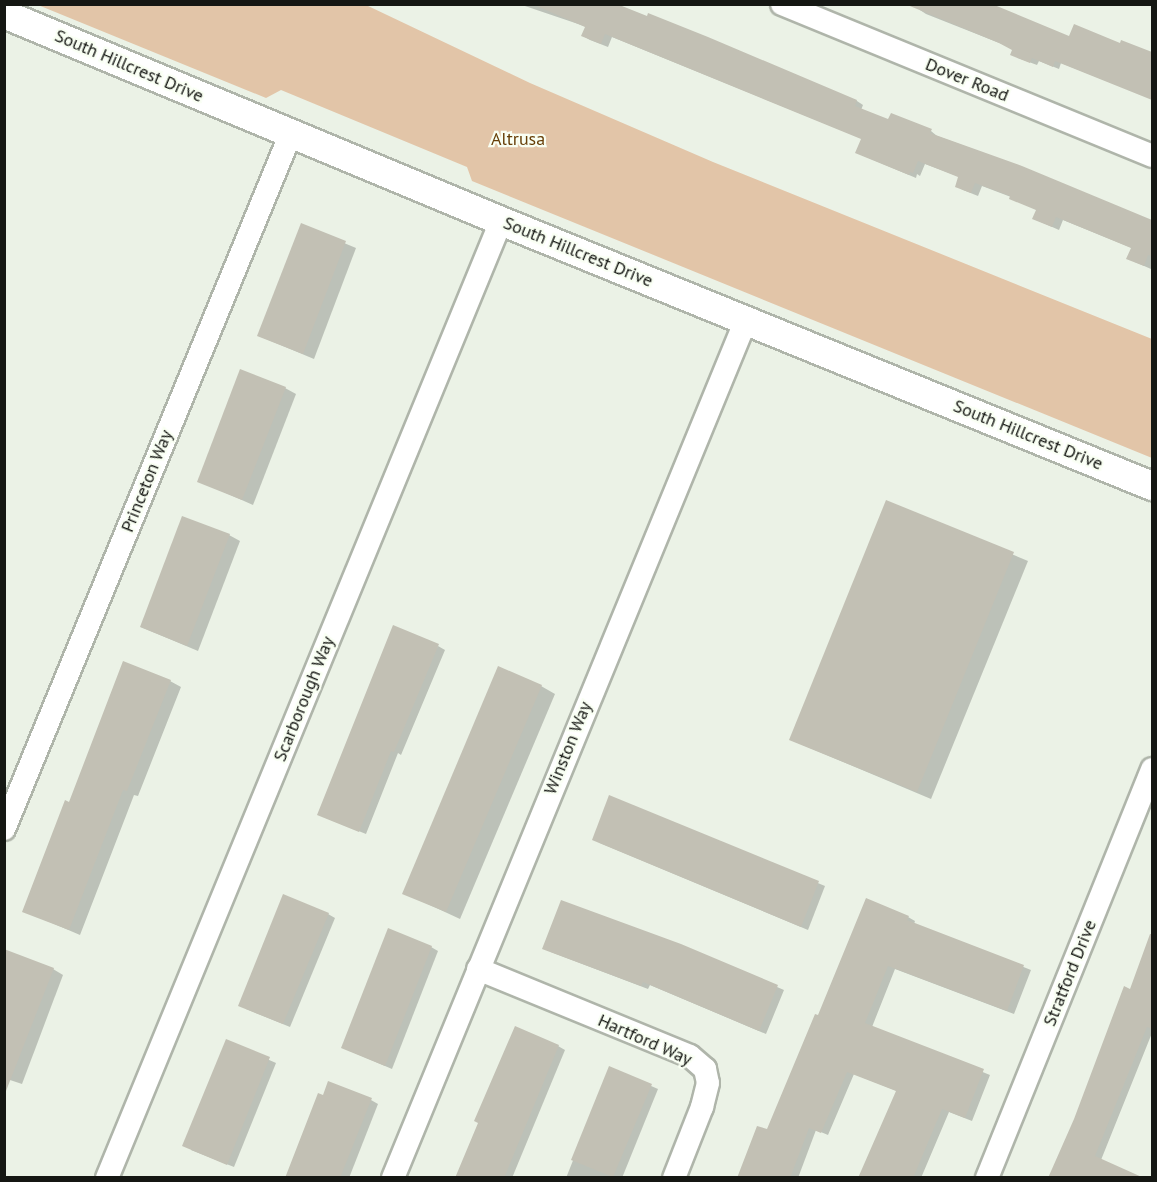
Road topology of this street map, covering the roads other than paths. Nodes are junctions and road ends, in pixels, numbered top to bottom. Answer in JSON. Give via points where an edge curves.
{"nodes":[{"id":1,"x":786,"y":5,"type":"edge"},
{"id":2,"x":4,"y":14,"type":"edge"},
{"id":3,"x":291,"y":133,"type":"junction"},
{"id":4,"x":1152,"y":156,"type":"edge"},
{"id":5,"x":501,"y":221,"type":"junction"},
{"id":6,"x":746,"y":320,"type":"junction"},
{"id":7,"x":1152,"y":486,"type":"edge"},
{"id":8,"x":1152,"y":769,"type":"edge"},
{"id":9,"x":4,"y":829,"type":"edge"},
{"id":10,"x":478,"y":969,"type":"junction"},
{"id":11,"x":107,"y":1178,"type":"edge"},
{"id":12,"x":393,"y":1178,"type":"edge"},
{"id":13,"x":674,"y":1178,"type":"edge"},
{"id":14,"x":987,"y":1178,"type":"edge"}],
"edges":[{"from":1,"to":4,"type":"street","name":"Dover Road"},
{"from":2,"to":3,"type":"street","name":"South Hillcrest Drive"},
{"from":3,"to":5,"type":"street","name":"South Hillcrest Drive"},
{"from":3,"to":9,"type":"street","name":"Princeton Way"},
{"from":5,"to":6,"type":"street","name":"South Hillcrest Drive"},
{"from":5,"to":11,"type":"street","name":"Scarborough Way"},
{"from":6,"to":7,"type":"street","name":"South Hillcrest Drive"},
{"from":6,"to":10,"type":"street","name":"Winston Way"},
{"from":8,"to":14,"type":"street","name":"Stratford Drive"},
{"from":10,"to":12,"type":"street","name":"Winston Way"},
{"from":10,"to":13,"type":"street","name":"Hartford Way","via":[[680,1052],[705,1069],[708,1083],[702,1107]]}]}
